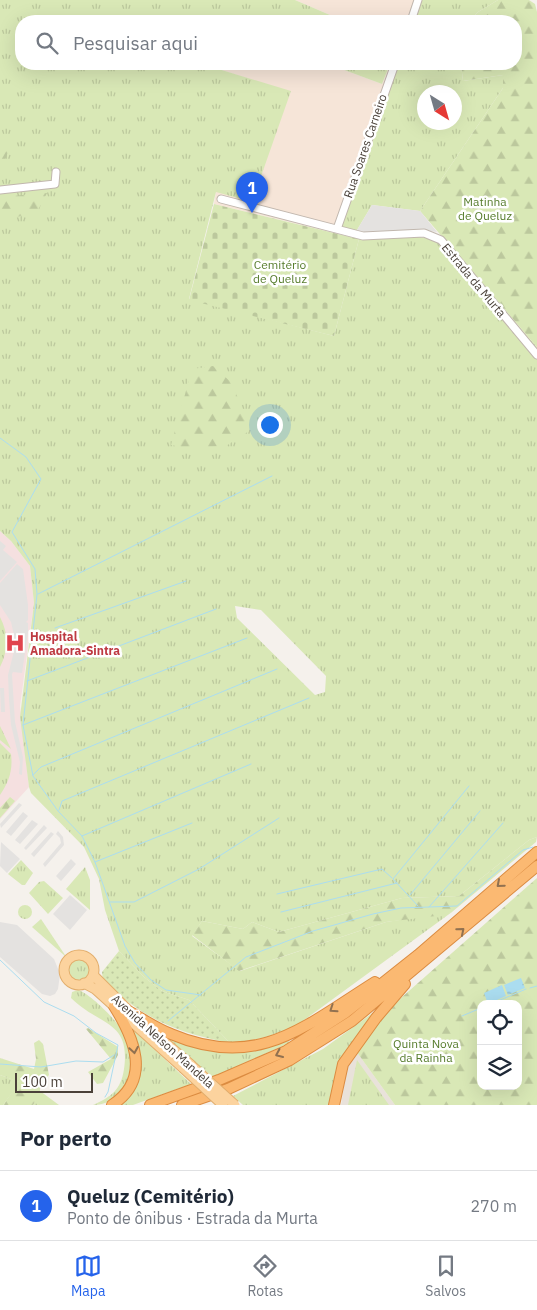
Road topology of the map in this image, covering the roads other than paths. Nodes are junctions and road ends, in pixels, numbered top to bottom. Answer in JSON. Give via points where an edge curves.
{"nodes":[{"id":1,"x":418,"y":0,"type":"edge"},
{"id":2,"x":413,"y":15,"type":"edge"},
{"id":3,"x":393,"y":70,"type":"edge"},
{"id":4,"x":56,"y":172,"type":"dead end"},
{"id":5,"x":0,"y":190,"type":"edge"},
{"id":6,"x":221,"y":198,"type":"dead end"},
{"id":7,"x":337,"y":229,"type":"junction"},
{"id":8,"x":537,"y":355,"type":"edge"},
{"id":9,"x":537,"y":852,"type":"edge"},
{"id":10,"x":537,"y":866,"type":"edge"},
{"id":11,"x":421,"y":958,"type":"junction"},
{"id":12,"x":93,"y":975,"type":"junction"},
{"id":13,"x":84,"y":983,"type":"junction"},
{"id":14,"x":114,"y":1006,"type":"junction"},
{"id":15,"x":130,"y":1012,"type":"junction"},
{"id":16,"x":187,"y":1067,"type":"junction"},
{"id":17,"x":112,"y":1105,"type":"edge"},
{"id":18,"x":150,"y":1105,"type":"edge"},
{"id":19,"x":182,"y":1105,"type":"edge"},
{"id":20,"x":223,"y":1105,"type":"edge"},
{"id":21,"x":235,"y":1105,"type":"edge"},
{"id":22,"x":334,"y":1105,"type":"edge"}],
"edges":[{"from":1,"to":2,"type":"street"},
{"from":3,"to":7,"type":"street","name":"Rua Soares Carneiro"},
{"from":4,"to":5,"type":"street","via":[[55,184]]},
{"from":6,"to":7,"type":"street","name":"Estrada da Murta"},
{"from":7,"to":8,"type":"street","name":"Estrada da Murta","via":[[363,236],[424,233],[435,236]]},
{"from":9,"to":11,"type":"highway","one_way":true},
{"from":11,"to":10,"type":"highway","one_way":true},
{"from":11,"to":15,"type":"highway","one_way":true,"via":[[300,1030],[265,1045],[232,1048],[201,1044],[170,1034]]},
{"from":11,"to":18,"type":"highway","one_way":true,"via":[[286,1051]]},
{"from":11,"to":19,"type":"highway","via":[[352,1021],[290,1060],[228,1089]]},
{"from":11,"to":22,"type":"highway","via":[[343,1064]]},
{"from":12,"to":13,"type":"main road"},
{"from":12,"to":13,"type":"main road","via":[[94,968],[87,957],[78,955],[68,960],[66,976],[73,983]]},
{"from":12,"to":15,"type":"main road","name":"Avenida Nelson Mandela"},
{"from":13,"to":14,"type":"main road","name":"Avenida Nelson Mandela"},
{"from":14,"to":16,"type":"main road","name":"Avenida Nelson Mandela"},
{"from":14,"to":17,"type":"highway","one_way":true,"via":[[128,1028],[136,1060],[132,1082]]},
{"from":15,"to":16,"type":"main road","name":"Avenida Nelson Mandela"},
{"from":16,"to":20,"type":"main road","name":"Avenida Nelson Mandela","bridge":true},
{"from":16,"to":21,"type":"main road","name":"Avenida Nelson Mandela","bridge":true}]}
